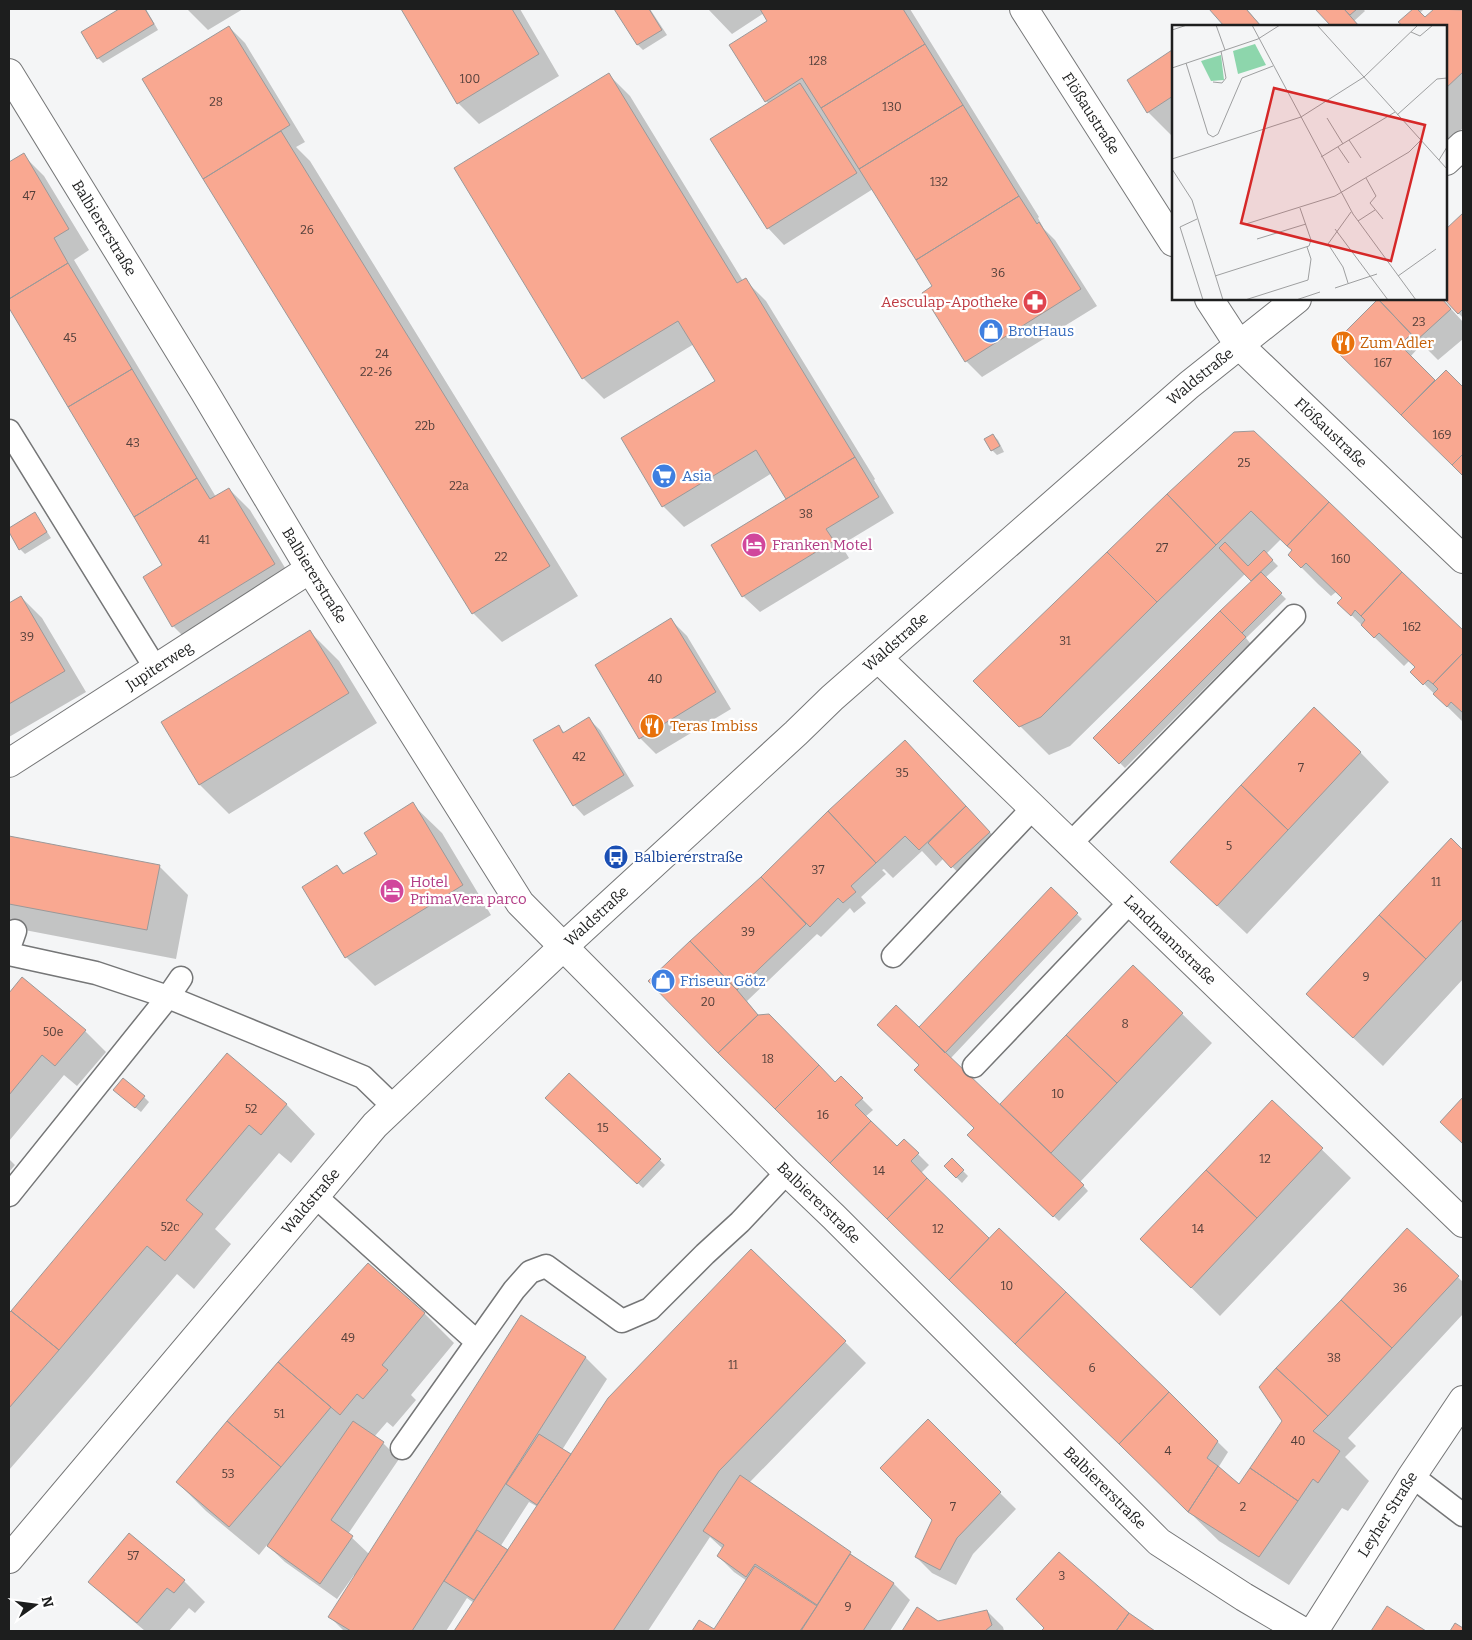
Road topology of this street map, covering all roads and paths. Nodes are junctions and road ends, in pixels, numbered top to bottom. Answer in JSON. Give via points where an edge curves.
{"nodes":[{"id":1,"x":1024,"y":9,"type":"edge"},
{"id":2,"x":9,"y":73,"type":"edge"},
{"id":3,"x":1463,"y":145,"type":"edge"},
{"id":4,"x":1447,"y":160,"type":"edge"},
{"id":5,"x":1172,"y":240,"type":"edge"},
{"id":6,"x":1210,"y":300,"type":"edge"},
{"id":7,"x":1296,"y":300,"type":"edge"},
{"id":8,"x":1239,"y":346,"type":"junction"},
{"id":9,"x":9,"y":431,"type":"edge"},
{"id":10,"x":1463,"y":559,"type":"edge"},
{"id":11,"x":310,"y":568,"type":"junction"},
{"id":12,"x":1294,"y":616,"type":"dead end"},
{"id":13,"x":878,"y":658,"type":"junction"},
{"id":14,"x":156,"y":669,"type":"junction"},
{"id":15,"x":9,"y":763,"type":"edge"},
{"id":16,"x":1033,"y":808,"type":"junction"},
{"id":17,"x":1070,"y":844,"type":"junction"},
{"id":18,"x":1130,"y":902,"type":"junction"},
{"id":19,"x":563,"y":947,"type":"junction"},
{"id":20,"x":9,"y":954,"type":"edge"},
{"id":21,"x":893,"y":956,"type":"dead end"},
{"id":22,"x":181,"y":978,"type":"dead end"},
{"id":23,"x":168,"y":997,"type":"junction"},
{"id":24,"x":974,"y":1066,"type":"dead end"},
{"id":25,"x":394,"y":1107,"type":"junction"},
{"id":26,"x":787,"y":1172,"type":"junction"},
{"id":27,"x":9,"y":1195,"type":"edge"},
{"id":28,"x":315,"y":1196,"type":"junction"},
{"id":29,"x":1463,"y":1223,"type":"edge"},
{"id":30,"x":476,"y":1342,"type":"junction"},
{"id":31,"x":1463,"y":1400,"type":"edge"},
{"id":32,"x":402,"y":1448,"type":"dead end"},
{"id":33,"x":1412,"y":1476,"type":"junction"},
{"id":34,"x":1463,"y":1515,"type":"edge"},
{"id":35,"x":9,"y":1558,"type":"edge"},
{"id":36,"x":1302,"y":1631,"type":"edge"},
{"id":37,"x":1314,"y":1631,"type":"edge"}],
"edges":[{"from":1,"to":5,"type":"street","name":"Flößaustraße"},
{"from":2,"to":11,"type":"street","name":"Balbiererstraße"},
{"from":3,"to":4,"type":"street"},
{"from":6,"to":8,"type":"street","name":"Flößaustraße"},
{"from":7,"to":8,"type":"street","name":"Waldstraße"},
{"from":8,"to":10,"type":"street","name":"Flößaustraße"},
{"from":8,"to":13,"type":"street","name":"Waldstraße","via":[[1189,385]]},
{"from":9,"to":14,"type":"lane"},
{"from":11,"to":14,"type":"street","name":"Jupiterweg"},
{"from":11,"to":19,"type":"street","name":"Balbiererstraße","via":[[520,903]]},
{"from":12,"to":17,"type":"lane"},
{"from":13,"to":16,"type":"street","name":"Landmannstraße"},
{"from":13,"to":19,"type":"street","name":"Waldstraße"},
{"from":14,"to":15,"type":"street","name":"Jupiterweg"},
{"from":16,"to":17,"type":"street","name":"Landmannstraße"},
{"from":16,"to":21,"type":"lane"},
{"from":17,"to":18,"type":"street","name":"Landmannstraße"},
{"from":18,"to":24,"type":"lane"},
{"from":18,"to":29,"type":"street","name":"Landmannstraße"},
{"from":19,"to":25,"type":"street","name":"Waldstraße"},
{"from":19,"to":26,"type":"street","name":"Balbiererstraße"},
{"from":20,"to":23,"type":"lane","via":[[96,973]]},
{"from":22,"to":23,"type":"lane"},
{"from":23,"to":25,"type":"lane","via":[[362,1077]]},
{"from":23,"to":27,"type":"lane"},
{"from":25,"to":28,"type":"street","name":"Waldstraße"},
{"from":26,"to":30,"type":"lane","via":[[650,1309],[622,1321],[546,1266],[530,1272]]},
{"from":26,"to":36,"type":"street","name":"Balbiererstraße","via":[[1159,1542]]},
{"from":28,"to":30,"type":"lane"},
{"from":28,"to":35,"type":"street","name":"Waldstraße"},
{"from":30,"to":32,"type":"lane"},
{"from":31,"to":33,"type":"street","name":"Leyher Straße"},
{"from":33,"to":34,"type":"lane"},
{"from":33,"to":37,"type":"street","name":"Leyher Straße"}]}
